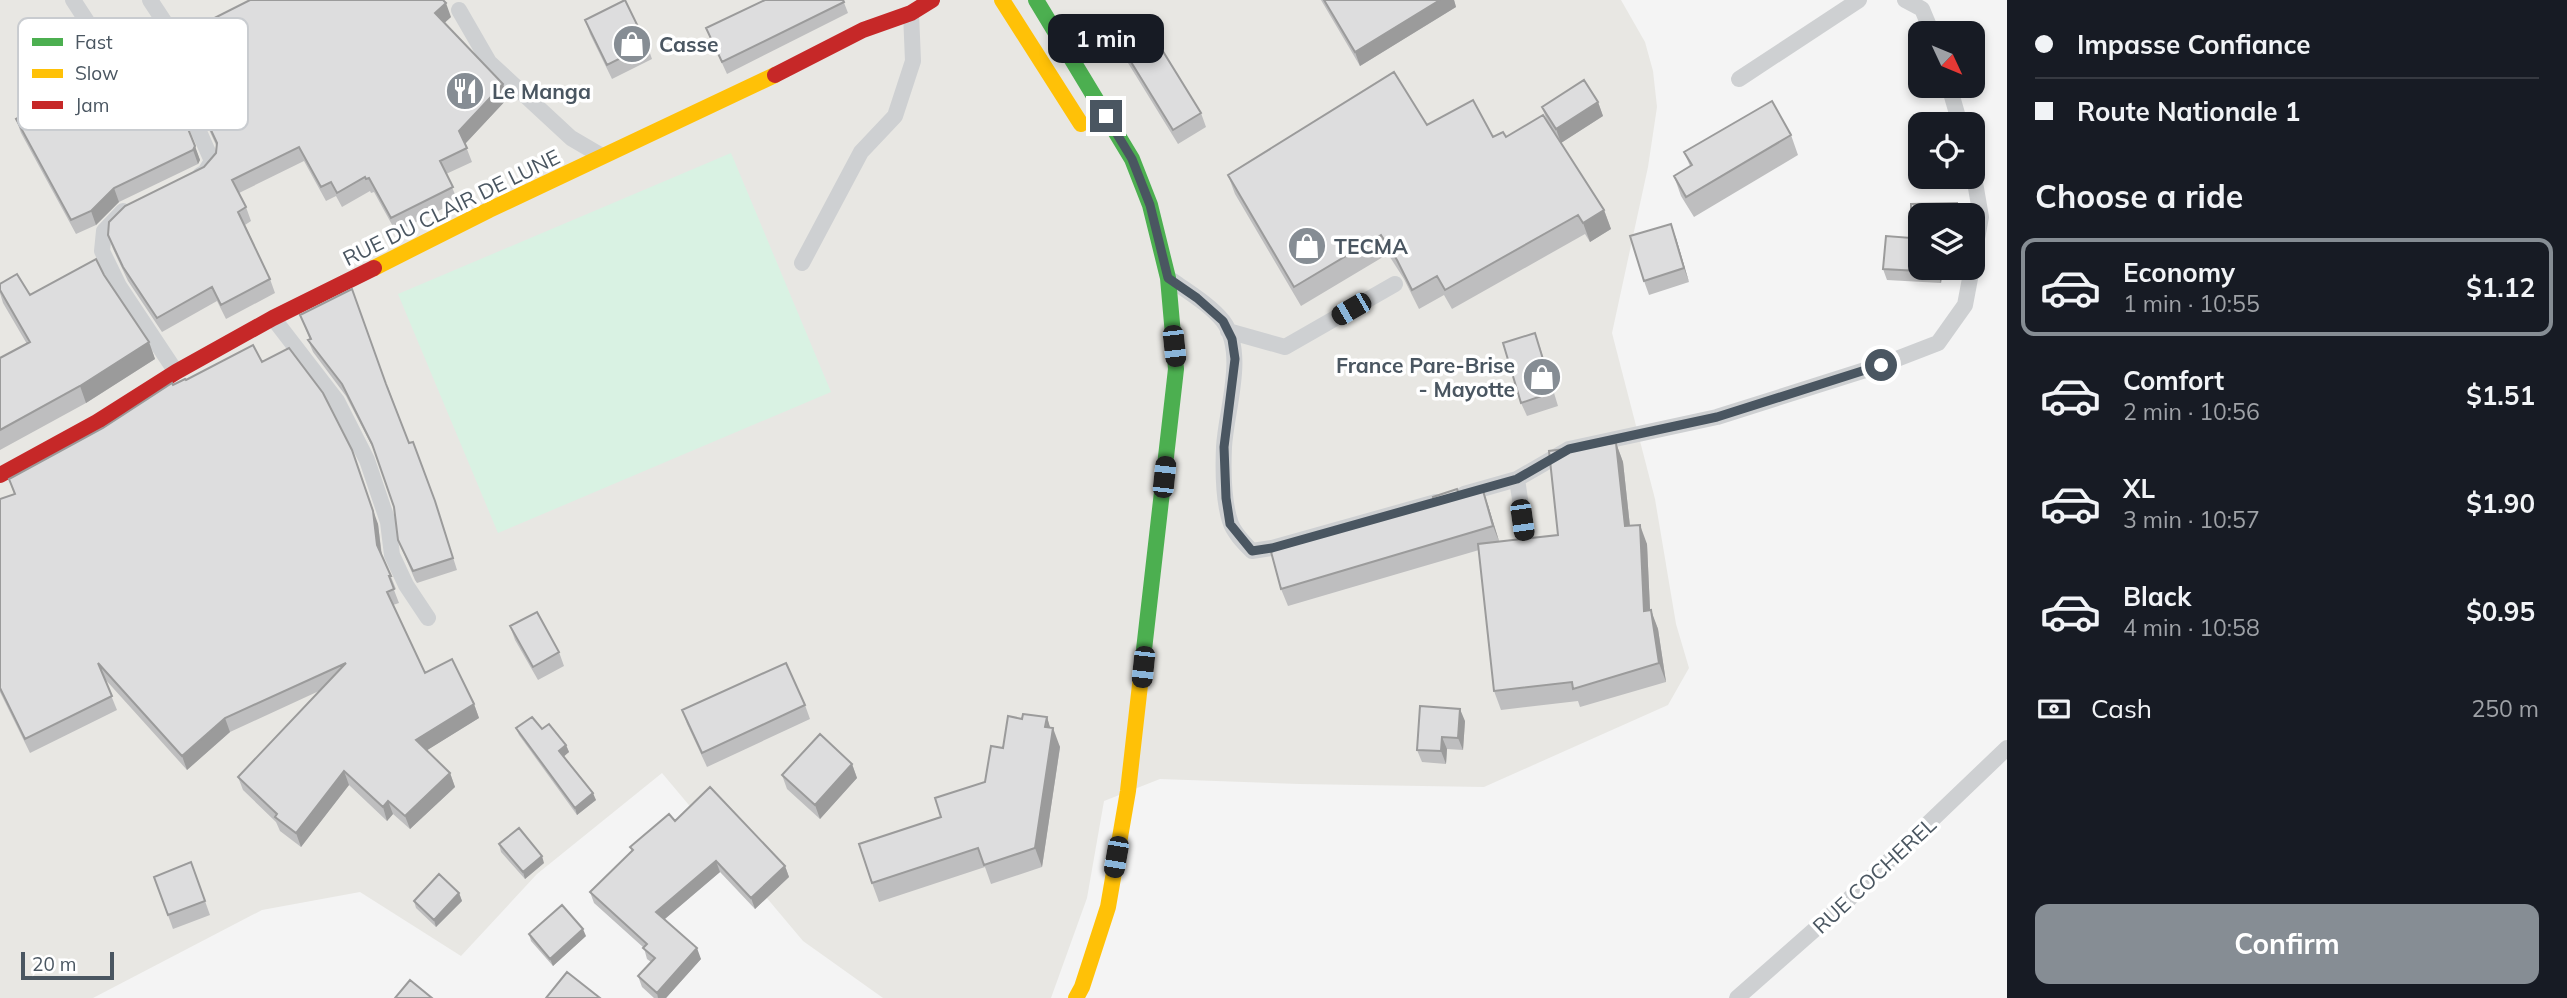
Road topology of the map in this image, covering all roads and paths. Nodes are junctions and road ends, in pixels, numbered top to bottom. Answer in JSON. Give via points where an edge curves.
{"nodes":[{"id":1,"x":74,"y":0,"type":"edge"},
{"id":2,"x":150,"y":0,"type":"edge"},
{"id":3,"x":932,"y":0,"type":"edge"},
{"id":4,"x":1002,"y":0,"type":"edge"},
{"id":5,"x":1036,"y":0,"type":"edge"},
{"id":6,"x":1859,"y":0,"type":"edge"},
{"id":7,"x":1905,"y":0,"type":"edge"},
{"id":8,"x":459,"y":10,"type":"dead end"},
{"id":9,"x":911,"y":13,"type":"junction"},
{"id":10,"x":85,"y":18,"type":"edge"},
{"id":11,"x":162,"y":18,"type":"edge"},
{"id":12,"x":1927,"y":21,"type":"edge"},
{"id":13,"x":1739,"y":79,"type":"dead end"},
{"id":14,"x":198,"y":130,"type":"edge"},
{"id":15,"x":1092,"y":142,"type":"dead end"},
{"id":16,"x":606,"y":157,"type":"junction"},
{"id":17,"x":182,"y":184,"type":"edge"},
{"id":18,"x":136,"y":205,"type":"edge"},
{"id":19,"x":1139,"y":230,"type":"dead end"},
{"id":20,"x":802,"y":263,"type":"dead end"},
{"id":21,"x":1168,"y":278,"type":"junction"},
{"id":22,"x":1969,"y":280,"type":"edge"},
{"id":23,"x":1395,"y":284,"type":"dead end"},
{"id":24,"x":273,"y":318,"type":"junction"},
{"id":25,"x":1228,"y":331,"type":"junction"},
{"id":26,"x":176,"y":372,"type":"junction"},
{"id":27,"x":0,"y":475,"type":"edge"},
{"id":28,"x":1517,"y":479,"type":"junction"},
{"id":29,"x":1525,"y":540,"type":"edge"},
{"id":30,"x":428,"y":618,"type":"dead end"},
{"id":31,"x":2007,"y":748,"type":"edge"},
{"id":32,"x":1076,"y":998,"type":"edge"},
{"id":33,"x":1737,"y":998,"type":"edge"}],
"edges":[{"from":1,"to":10,"type":"lane"},
{"from":2,"to":11,"type":"lane"},
{"from":3,"to":9,"type":"main road","name":"RUE DU CLAIR DE LUNE"},
{"from":4,"to":15,"type":"main road"},
{"from":5,"to":21,"type":"main road","via":[[1132,159],[1150,205]]},
{"from":6,"to":13,"type":"lane"},
{"from":7,"to":12,"type":"lane","via":[[1922,9]]},
{"from":8,"to":16,"type":"lane","via":[[489,62],[571,138]]},
{"from":9,"to":16,"type":"main road","name":"RUE DU CLAIR DE LUNE","via":[[863,30]]},
{"from":9,"to":20,"type":"lane","via":[[913,61],[895,116],[861,152]]},
{"from":14,"to":17,"type":"lane","via":[[212,161],[205,172]]},
{"from":16,"to":24,"type":"main road","name":"RUE DU CLAIR DE LUNE"},
{"from":18,"to":26,"type":"lane","via":[[104,231],[102,251],[119,286]]},
{"from":19,"to":21,"type":"main road"},
{"from":21,"to":25,"type":"lane","via":[[1197,298]]},
{"from":21,"to":32,"type":"main road","via":[[1177,369],[1128,791],[1108,907]]},
{"from":22,"to":28,"type":"lane","via":[[1965,305],[1938,343],[1717,417],[1569,449]]},
{"from":23,"to":25,"type":"lane","via":[[1285,347]]},
{"from":24,"to":26,"type":"main road","name":"RUE DU CLAIR DE LUNE"},
{"from":24,"to":30,"type":"lane","via":[[337,401],[367,460],[388,522],[392,555],[405,585]]},
{"from":25,"to":28,"type":"lane","via":[[1235,359],[1224,447],[1226,498],[1230,524],[1252,551]]},
{"from":26,"to":27,"type":"main road","name":"RUE DU CLAIR DE LUNE"},
{"from":28,"to":29,"type":"lane"},
{"from":31,"to":33,"type":"lane","name":"RUE COCHEREL","via":[[1847,901]]}]}
